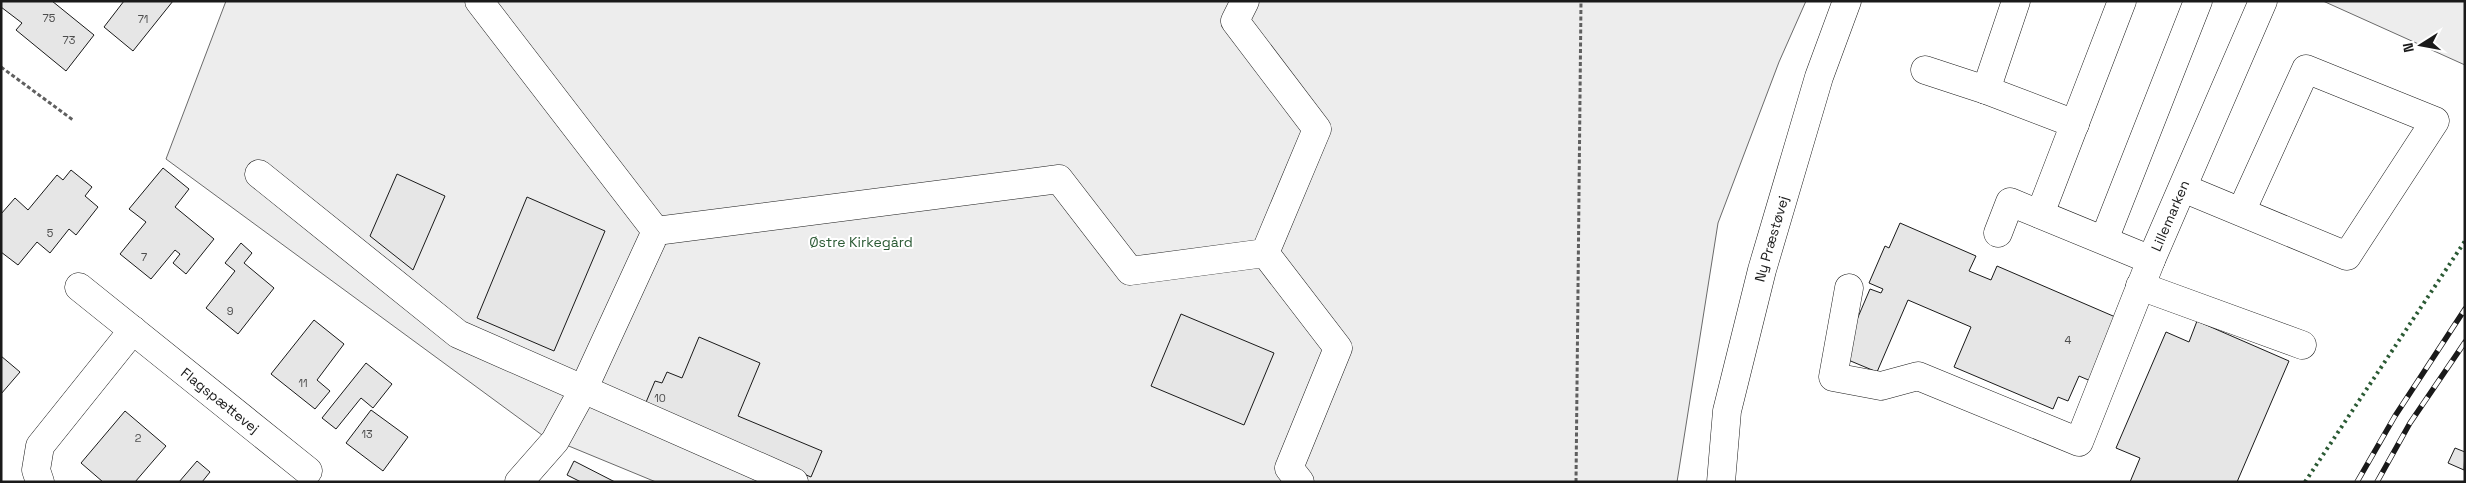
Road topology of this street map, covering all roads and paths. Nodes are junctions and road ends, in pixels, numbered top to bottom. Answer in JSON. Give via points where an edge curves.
{"nodes":[{"id":1,"x":479,"y":1,"type":"edge"},
{"id":2,"x":1244,"y":1,"type":"edge"},
{"id":3,"x":1581,"y":1,"type":"edge"},
{"id":4,"x":1846,"y":1,"type":"edge"},
{"id":5,"x":2016,"y":1,"type":"edge"},
{"id":6,"x":2122,"y":1,"type":"edge"},
{"id":7,"x":2198,"y":1,"type":"edge"},
{"id":8,"x":2262,"y":1,"type":"edge"},
{"id":9,"x":1,"y":67,"type":"edge"},
{"id":10,"x":1925,"y":70,"type":"dead end"},
{"id":11,"x":1986,"y":90,"type":"junction"},
{"id":12,"x":72,"y":120,"type":"dead end"},
{"id":13,"x":2074,"y":124,"type":"junction"},
{"id":14,"x":259,"y":174,"type":"dead end"},
{"id":15,"x":2183,"y":188,"type":"junction"},
{"id":16,"x":2240,"y":212,"type":"junction"},
{"id":17,"x":2040,"y":214,"type":"junction"},
{"id":18,"x":656,"y":231,"type":"junction"},
{"id":19,"x":1998,"y":234,"type":"dead end"},
{"id":20,"x":2104,"y":240,"type":"junction"},
{"id":21,"x":1265,"y":253,"type":"junction"},
{"id":22,"x":2151,"y":260,"type":"junction"},
{"id":23,"x":2140,"y":286,"type":"junction"},
{"id":24,"x":79,"y":287,"type":"dead end"},
{"id":25,"x":1849,"y":288,"type":"dead end"},
{"id":26,"x":133,"y":330,"type":"junction"},
{"id":27,"x":2302,"y":345,"type":"dead end"},
{"id":28,"x":583,"y":390,"type":"junction"},
{"id":29,"x":308,"y":471,"type":"dead end"},
{"id":30,"x":40,"y":482,"type":"edge"},
{"id":31,"x":519,"y":482,"type":"edge"},
{"id":32,"x":794,"y":482,"type":"edge"},
{"id":33,"x":1300,"y":482,"type":"edge"},
{"id":34,"x":1576,"y":482,"type":"edge"},
{"id":35,"x":1721,"y":482,"type":"edge"}],
"edges":[{"from":1,"to":18,"type":"street"},
{"from":2,"to":21,"type":"street","via":[[1235,21],[1317,129]]},
{"from":3,"to":34,"type":"path"},
{"from":4,"to":35,"type":"street","name":"Ny Præstøvej","via":[[1819,77],[1762,270],[1727,411]]},
{"from":5,"to":11,"type":"street"},
{"from":6,"to":13,"type":"street"},
{"from":7,"to":20,"type":"street"},
{"from":8,"to":15,"type":"street","name":"Lillemarken"},
{"from":9,"to":12,"type":"path"},
{"from":10,"to":11,"type":"street"},
{"from":11,"to":13,"type":"street"},
{"from":13,"to":17,"type":"street"},
{"from":14,"to":28,"type":"street","via":[[458,334]]},
{"from":15,"to":16,"type":"street"},
{"from":15,"to":22,"type":"street","name":"Lillemarken"},
{"from":16,"to":16,"type":"street","via":[[2347,256],[2435,121],[2306,69]]},
{"from":17,"to":19,"type":"street","name":"Lillemarken","via":[[2010,202]]},
{"from":17,"to":20,"type":"street","name":"Lillemarken"},
{"from":18,"to":21,"type":"street","via":[[1059,179],[1130,272]]},
{"from":18,"to":28,"type":"street"},
{"from":20,"to":22,"type":"street","name":"Lillemarken"},
{"from":21,"to":33,"type":"street","via":[[1338,348],[1289,468]]},
{"from":22,"to":23,"type":"street"},
{"from":23,"to":25,"type":"street","via":[[2079,442],[1918,376],[1881,386],[1832,377]]},
{"from":23,"to":27,"type":"street"},
{"from":24,"to":26,"type":"street","name":"Flagspættevej"},
{"from":26,"to":29,"type":"street","name":"Flagspættevej"},
{"from":26,"to":30,"type":"street","via":[[40,446],[36,470]]},
{"from":28,"to":31,"type":"street","via":[[555,441]]},
{"from":28,"to":32,"type":"street"}]}
